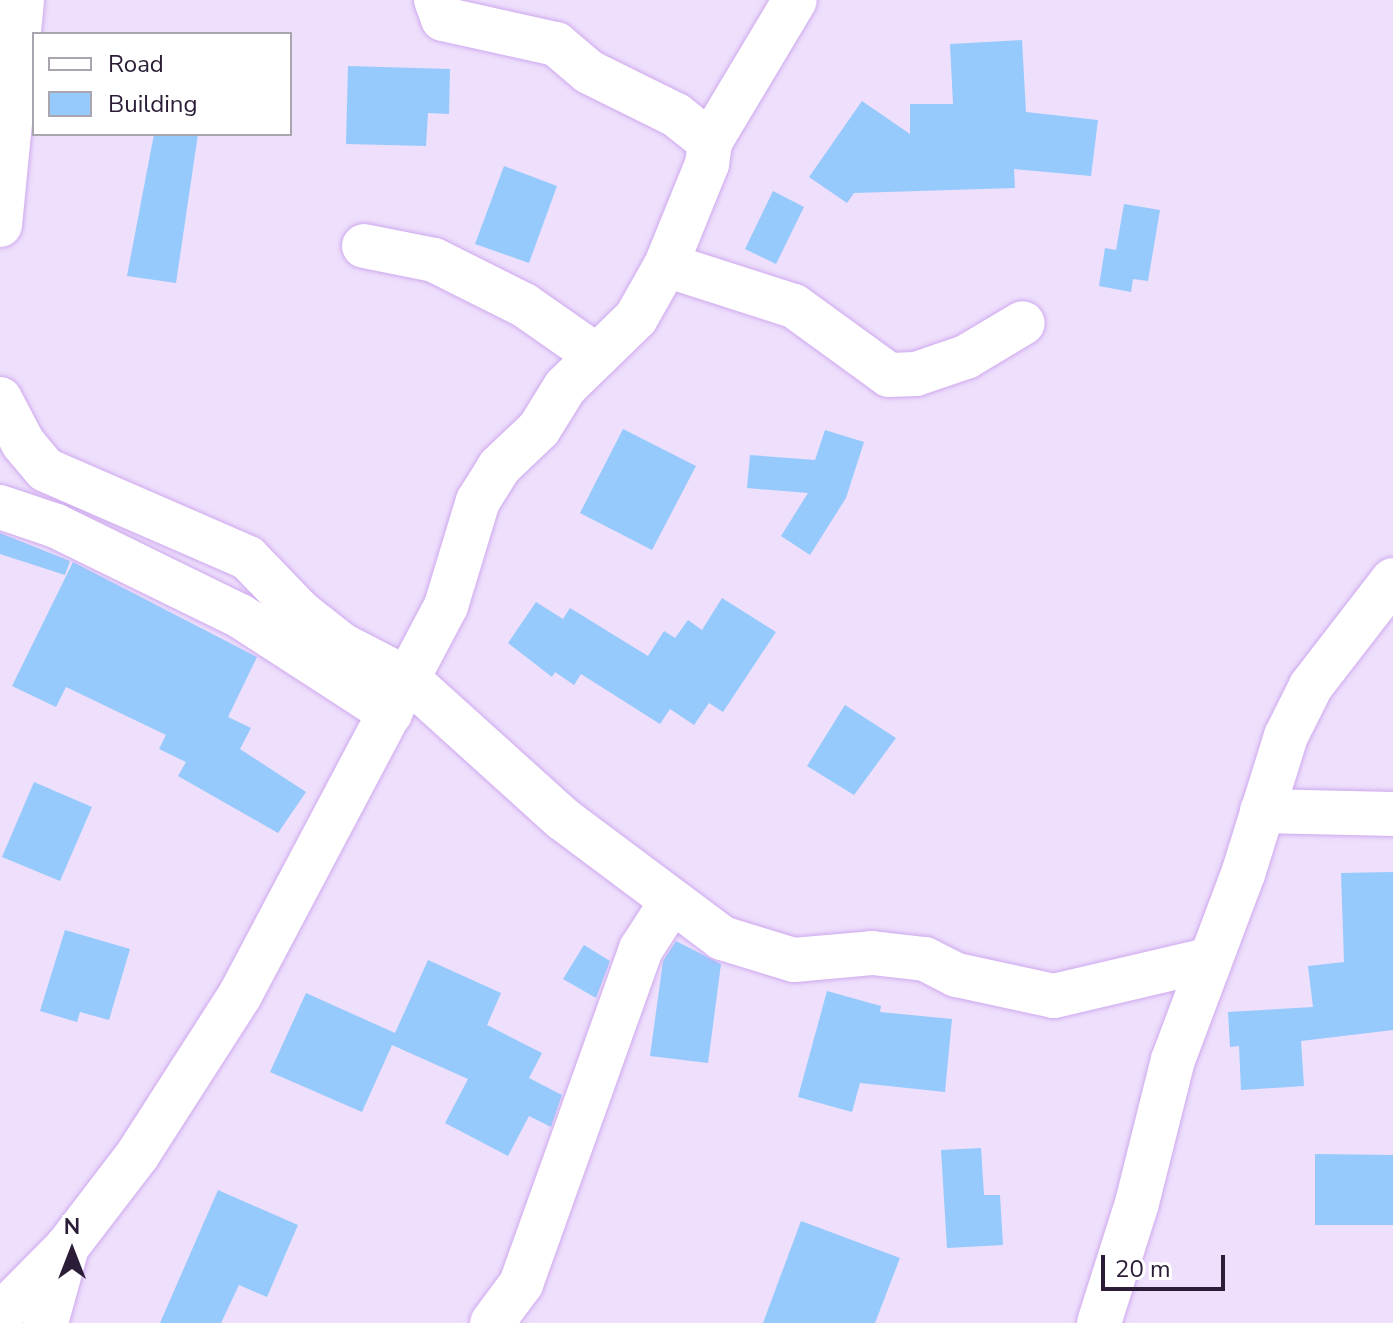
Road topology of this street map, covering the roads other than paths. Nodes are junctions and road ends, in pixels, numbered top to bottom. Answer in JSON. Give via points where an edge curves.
{"nodes":[{"id":1,"x":22,"y":0,"type":"edge"},
{"id":2,"x":436,"y":0,"type":"edge"},
{"id":3,"x":795,"y":0,"type":"edge"},
{"id":4,"x":710,"y":142,"type":"junction"},
{"id":5,"x":0,"y":225,"type":"edge"},
{"id":6,"x":364,"y":246,"type":"dead end"},
{"id":7,"x":666,"y":265,"type":"junction"},
{"id":8,"x":1023,"y":323,"type":"dead end"},
{"id":9,"x":597,"y":356,"type":"junction"},
{"id":10,"x":0,"y":399,"type":"edge"},
{"id":11,"x":0,"y":507,"type":"edge"},
{"id":12,"x":1393,"y":580,"type":"edge"},
{"id":13,"x":399,"y":696,"type":"junction"},
{"id":14,"x":1262,"y":811,"type":"junction"},
{"id":15,"x":1393,"y":814,"type":"edge"},
{"id":16,"x":672,"y":901,"type":"junction"},
{"id":17,"x":1208,"y":960,"type":"junction"},
{"id":18,"x":67,"y":1247,"type":"junction"},
{"id":19,"x":0,"y":1315,"type":"edge"},
{"id":20,"x":46,"y":1323,"type":"edge"},
{"id":21,"x":492,"y":1323,"type":"edge"},
{"id":22,"x":1099,"y":1323,"type":"edge"}],
"edges":[{"from":1,"to":5,"type":"street"},
{"from":2,"to":4,"type":"street","via":[[443,19],[556,44],[589,72],[676,115]]},
{"from":3,"to":4,"type":"street"},
{"from":4,"to":7,"type":"street","via":[[707,164]]},
{"from":6,"to":9,"type":"street","via":[[434,260],[524,305]]},
{"from":7,"to":8,"type":"street","via":[[794,306],[889,375],[916,374],[966,357]]},
{"from":7,"to":9,"type":"street","via":[[636,318]]},
{"from":9,"to":13,"type":"street","via":[[565,387],[539,429],[499,467],[478,501],[446,606]]},
{"from":10,"to":13,"type":"street","via":[[23,443],[46,470],[248,558],[300,612]]},
{"from":11,"to":13,"type":"street","via":[[56,526]]},
{"from":12,"to":14,"type":"street","via":[[1311,686],[1286,736]]},
{"from":13,"to":16,"type":"street"},
{"from":13,"to":18,"type":"street","via":[[240,995],[138,1154]]},
{"from":14,"to":15,"type":"street"},
{"from":14,"to":17,"type":"street"},
{"from":16,"to":17,"type":"street","via":[[722,938],[794,960],[872,953],[925,959],[957,975],[1054,996]]},
{"from":16,"to":21,"type":"street","via":[[641,949],[521,1284]]},
{"from":17,"to":22,"type":"street","via":[[1173,1060],[1137,1203]]},
{"from":18,"to":19,"type":"street"},
{"from":18,"to":20,"type":"street"}]}
